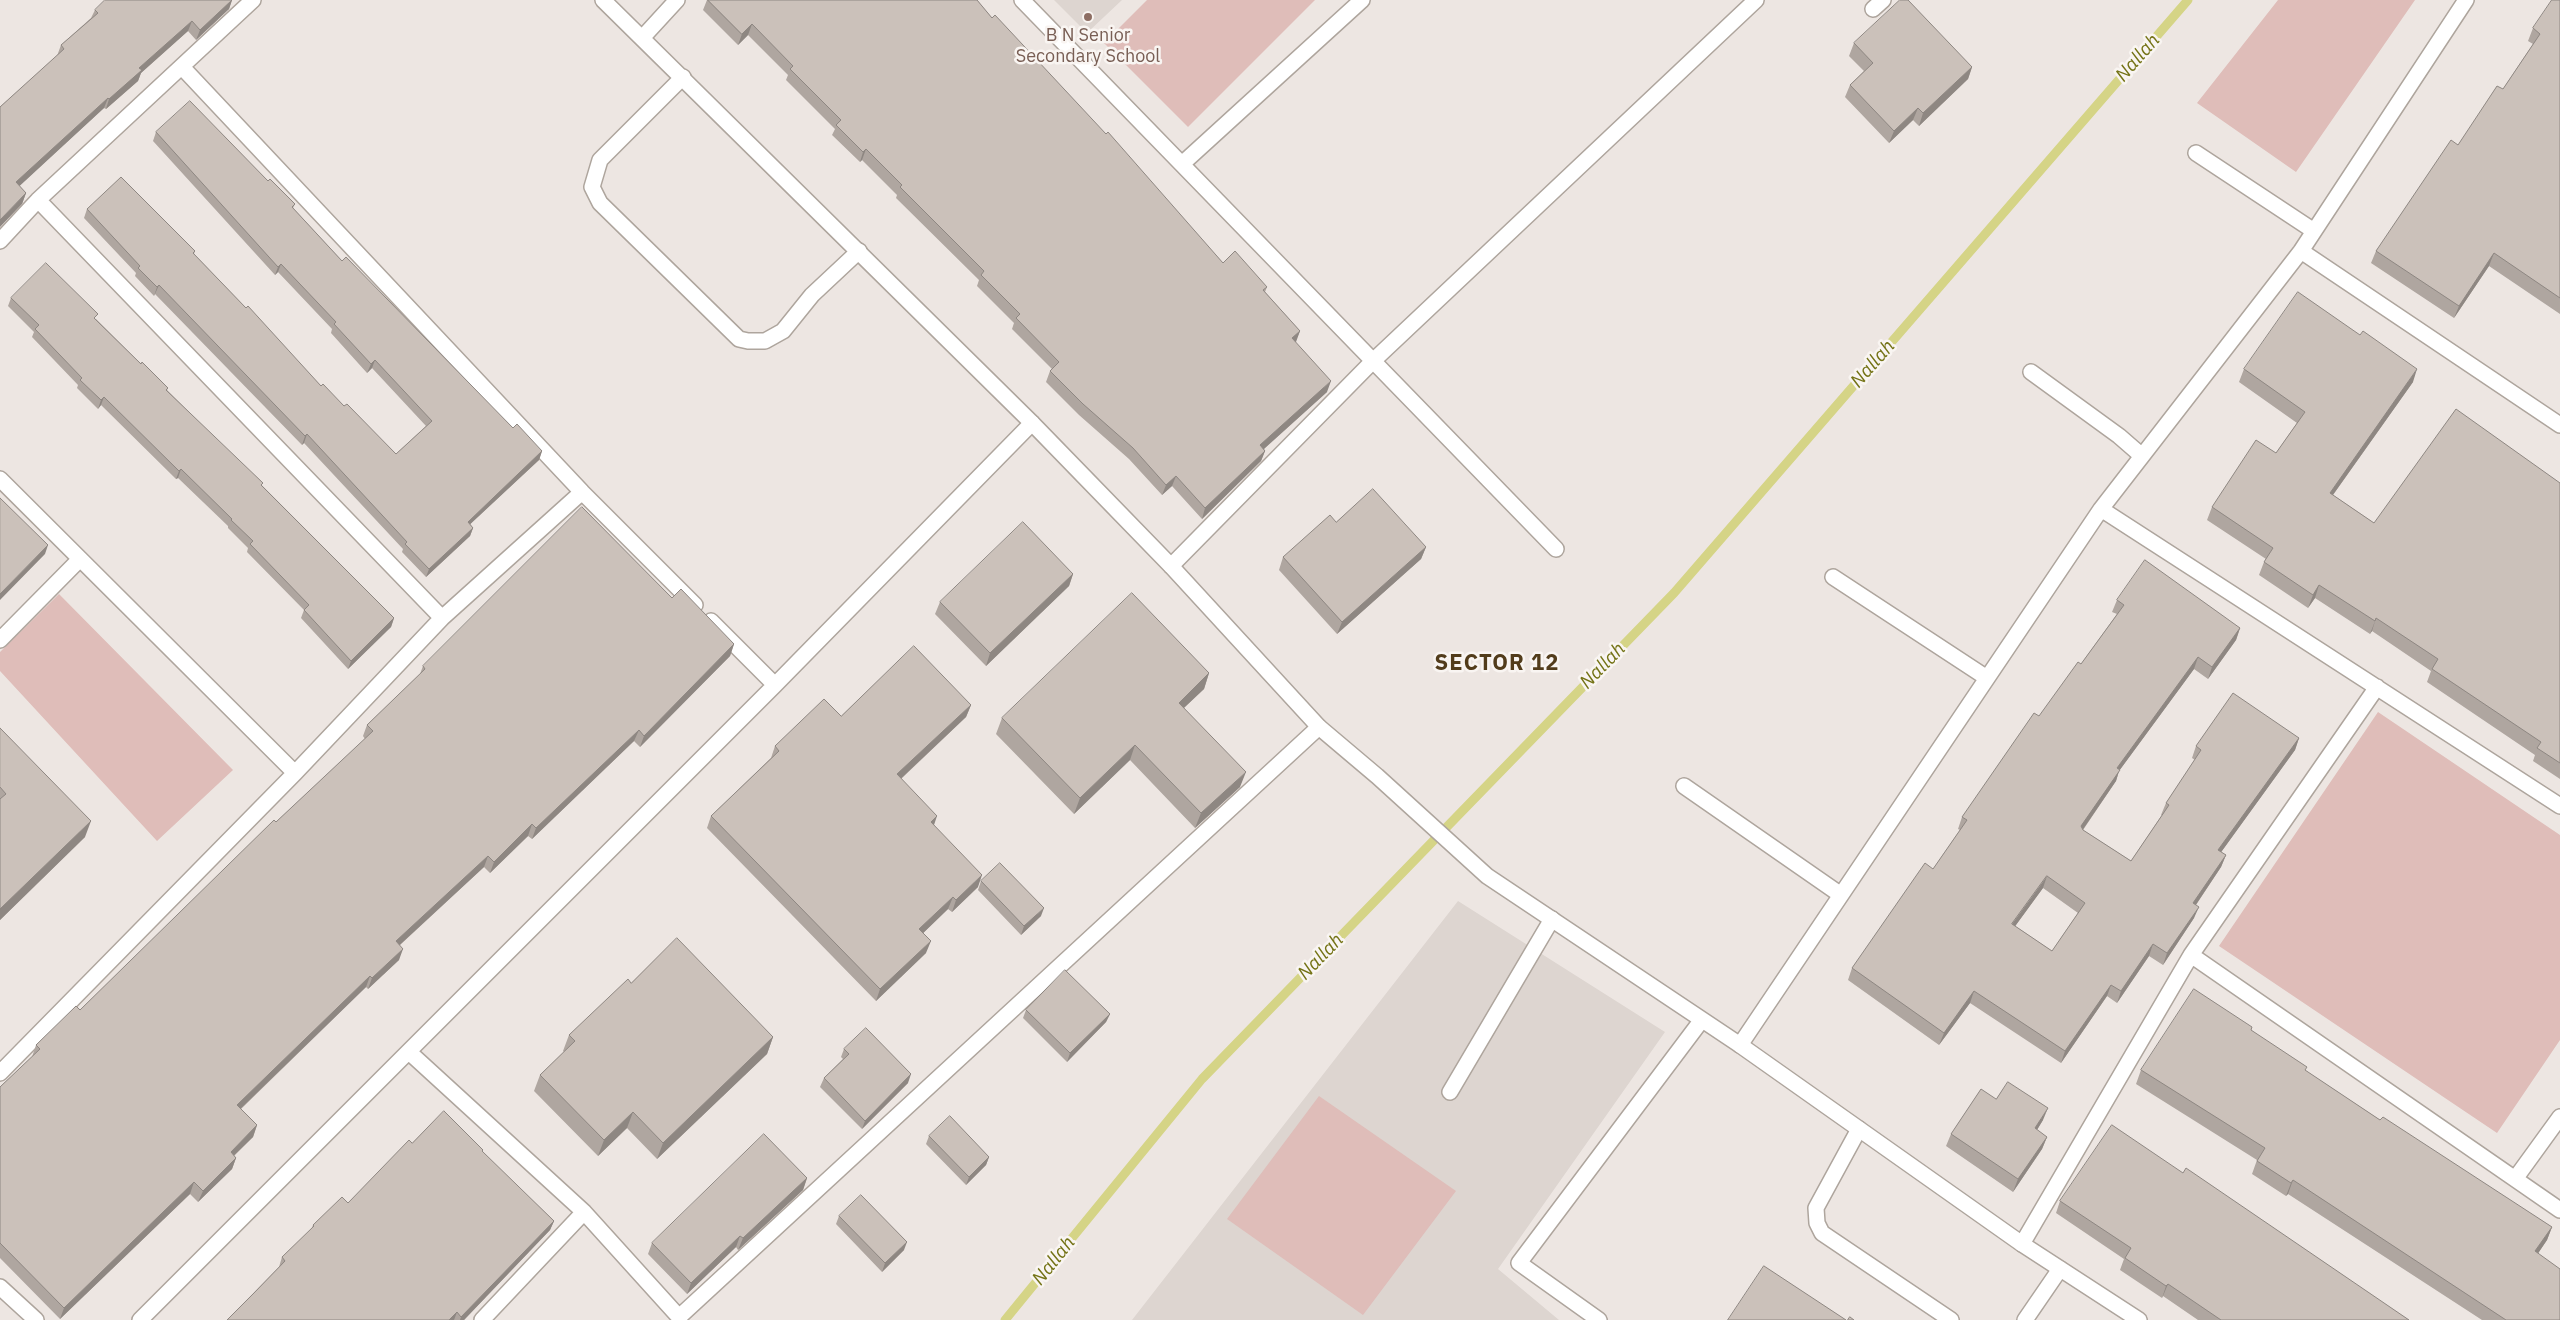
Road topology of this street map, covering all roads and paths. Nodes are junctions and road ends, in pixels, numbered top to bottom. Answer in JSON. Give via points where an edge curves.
{"nodes":[{"id":1,"x":253,"y":0,"type":"edge"},
{"id":2,"x":603,"y":0,"type":"edge"},
{"id":3,"x":677,"y":0,"type":"edge"},
{"id":4,"x":1022,"y":0,"type":"edge"},
{"id":5,"x":1362,"y":0,"type":"edge"},
{"id":6,"x":1756,"y":0,"type":"edge"},
{"id":7,"x":2466,"y":0,"type":"edge"},
{"id":8,"x":643,"y":38,"type":"junction"},
{"id":9,"x":182,"y":67,"type":"junction"},
{"id":10,"x":683,"y":78,"type":"junction"},
{"id":11,"x":2196,"y":153,"type":"dead end"},
{"id":12,"x":1182,"y":164,"type":"junction"},
{"id":13,"x":38,"y":200,"type":"junction"},
{"id":14,"x":2314,"y":231,"type":"junction"},
{"id":15,"x":0,"y":240,"type":"edge"},
{"id":16,"x":859,"y":251,"type":"junction"},
{"id":17,"x":2301,"y":251,"type":"junction"},
{"id":18,"x":1373,"y":361,"type":"junction"},
{"id":19,"x":2030,"y":372,"type":"dead end"},
{"id":20,"x":1032,"y":423,"type":"junction"},
{"id":21,"x":2560,"y":425,"type":"edge"},
{"id":22,"x":2142,"y":456,"type":"junction"},
{"id":23,"x":0,"y":479,"type":"edge"},
{"id":24,"x":582,"y":492,"type":"junction"},
{"id":25,"x":2101,"y":509,"type":"junction"},
{"id":26,"x":1556,"y":549,"type":"dead end"},
{"id":27,"x":80,"y":559,"type":"junction"},
{"id":28,"x":1171,"y":566,"type":"junction"},
{"id":29,"x":1833,"y":577,"type":"dead end"},
{"id":30,"x":442,"y":618,"type":"junction"},
{"id":31,"x":0,"y":640,"type":"edge"},
{"id":32,"x":1987,"y":678,"type":"junction"},
{"id":33,"x":776,"y":685,"type":"junction"},
{"id":34,"x":2377,"y":687,"type":"junction"},
{"id":35,"x":1319,"y":727,"type":"junction"},
{"id":36,"x":295,"y":773,"type":"junction"},
{"id":37,"x":1684,"y":786,"type":"dead end"},
{"id":38,"x":2560,"y":806,"type":"edge"},
{"id":39,"x":1841,"y":895,"type":"junction"},
{"id":40,"x":1552,"y":919,"type":"junction"},
{"id":41,"x":2191,"y":955,"type":"junction"},
{"id":42,"x":1701,"y":1020,"type":"junction"},
{"id":43,"x":1740,"y":1045,"type":"junction"},
{"id":44,"x":409,"y":1052,"type":"junction"},
{"id":45,"x":0,"y":1073,"type":"edge"},
{"id":46,"x":1450,"y":1092,"type":"dead end"},
{"id":47,"x":2560,"y":1116,"type":"edge"},
{"id":48,"x":1859,"y":1129,"type":"junction"},
{"id":49,"x":2515,"y":1179,"type":"junction"},
{"id":50,"x":2560,"y":1210,"type":"edge"},
{"id":51,"x":584,"y":1212,"type":"junction"},
{"id":52,"x":2022,"y":1244,"type":"junction"},
{"id":53,"x":2060,"y":1269,"type":"junction"},
{"id":54,"x":0,"y":1288,"type":"edge"},
{"id":55,"x":36,"y":1320,"type":"edge"},
{"id":56,"x":140,"y":1320,"type":"edge"},
{"id":57,"x":482,"y":1320,"type":"edge"},
{"id":58,"x":1599,"y":1320,"type":"edge"},
{"id":59,"x":1951,"y":1320,"type":"edge"},
{"id":60,"x":2025,"y":1320,"type":"edge"},
{"id":61,"x":2139,"y":1320,"type":"edge"}],
"edges":[{"from":1,"to":9,"type":"street"},
{"from":2,"to":8,"type":"street"},
{"from":3,"to":8,"type":"street"},
{"from":4,"to":12,"type":"street"},
{"from":5,"to":12,"type":"street"},
{"from":6,"to":18,"type":"street"},
{"from":7,"to":14,"type":"street"},
{"from":8,"to":10,"type":"street"},
{"from":9,"to":13,"type":"street"},
{"from":9,"to":24,"type":"street"},
{"from":10,"to":16,"type":"street"},
{"from":10,"to":16,"type":"street","via":[[600,160],[592,187],[600,203],[739,339],[748,341],[765,340],[783,330],[812,295]]},
{"from":11,"to":14,"type":"street"},
{"from":12,"to":18,"type":"street"},
{"from":13,"to":15,"type":"street"},
{"from":13,"to":30,"type":"street"},
{"from":14,"to":17,"type":"street"},
{"from":16,"to":20,"type":"street"},
{"from":17,"to":21,"type":"street"},
{"from":17,"to":22,"type":"street"},
{"from":18,"to":26,"type":"street"},
{"from":18,"to":28,"type":"street"},
{"from":19,"to":22,"type":"street"},
{"from":20,"to":28,"type":"street"},
{"from":20,"to":33,"type":"street"},
{"from":22,"to":25,"type":"street"},
{"from":23,"to":27,"type":"street"},
{"from":24,"to":30,"type":"street"},
{"from":24,"to":33,"type":"street"},
{"from":25,"to":32,"type":"street"},
{"from":25,"to":34,"type":"street"},
{"from":27,"to":31,"type":"street"},
{"from":27,"to":36,"type":"street"},
{"from":28,"to":35,"type":"street"},
{"from":29,"to":32,"type":"street"},
{"from":30,"to":36,"type":"street"},
{"from":32,"to":39,"type":"street"},
{"from":33,"to":44,"type":"street"},
{"from":34,"to":38,"type":"street"},
{"from":34,"to":41,"type":"street"},
{"from":35,"to":40,"type":"street","via":[[1488,876]]},
{"from":35,"to":51,"type":"street","via":[[679,1318]]},
{"from":36,"to":45,"type":"street"},
{"from":37,"to":39,"type":"street"},
{"from":39,"to":43,"type":"street"},
{"from":40,"to":42,"type":"street"},
{"from":40,"to":46,"type":"street"},
{"from":41,"to":49,"type":"street"},
{"from":41,"to":52,"type":"street"},
{"from":42,"to":43,"type":"street"},
{"from":42,"to":58,"type":"street","via":[[1519,1263]]},
{"from":43,"to":48,"type":"street"},
{"from":44,"to":51,"type":"street"},
{"from":44,"to":56,"type":"street"},
{"from":47,"to":49,"type":"street"},
{"from":48,"to":52,"type":"street"},
{"from":48,"to":59,"type":"street","via":[[1816,1208],[1817,1223],[1822,1233]]},
{"from":49,"to":50,"type":"street"},
{"from":51,"to":57,"type":"street"},
{"from":52,"to":53,"type":"street"},
{"from":53,"to":60,"type":"street"},
{"from":53,"to":61,"type":"street"},
{"from":54,"to":55,"type":"street"}]}
